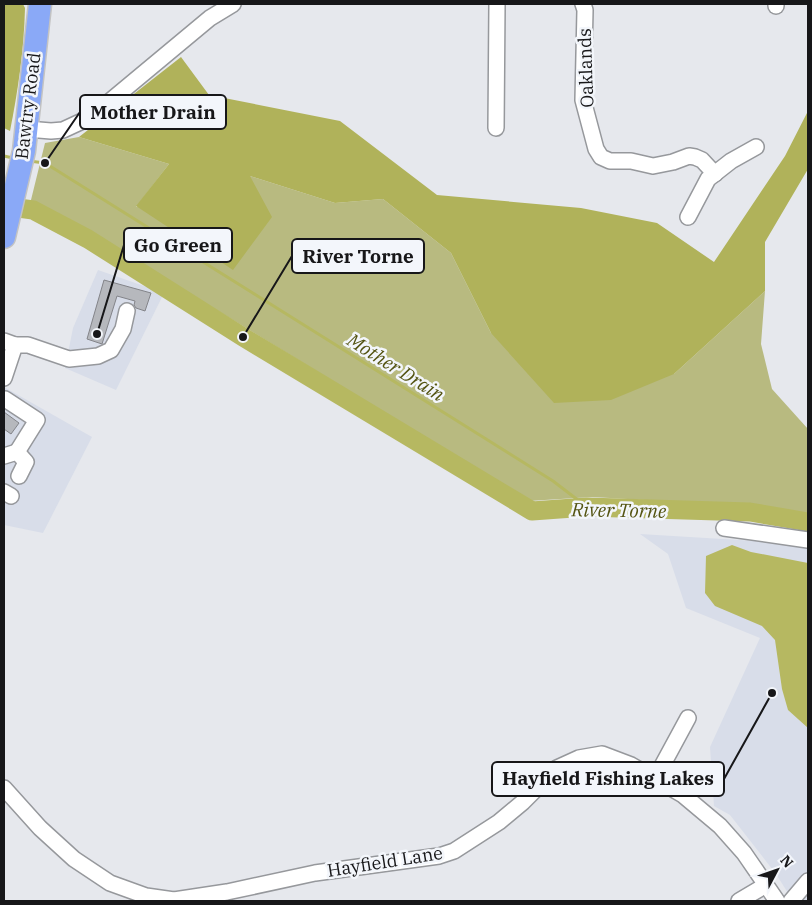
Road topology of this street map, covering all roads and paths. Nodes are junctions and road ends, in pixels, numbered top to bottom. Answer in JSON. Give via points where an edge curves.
{"nodes":[{"id":1,"x":40,"y":4,"type":"edge"},
{"id":2,"x":233,"y":4,"type":"edge"},
{"id":3,"x":497,"y":4,"type":"edge"},
{"id":4,"x":583,"y":4,"type":"edge"},
{"id":5,"x":496,"y":128,"type":"dead end"},
{"id":6,"x":756,"y":147,"type":"dead end"},
{"id":7,"x":22,"y":160,"type":"junction"},
{"id":8,"x":714,"y":174,"type":"junction"},
{"id":9,"x":688,"y":217,"type":"dead end"},
{"id":10,"x":5,"y":231,"type":"edge"},
{"id":11,"x":128,"y":311,"type":"dead end"},
{"id":12,"x":9,"y":343,"type":"edge"},
{"id":13,"x":4,"y":378,"type":"edge"},
{"id":14,"x":5,"y":399,"type":"edge"},
{"id":15,"x":10,"y":454,"type":"edge"},
{"id":16,"x":19,"y":476,"type":"dead end"},
{"id":17,"x":724,"y":528,"type":"dead end"},
{"id":18,"x":808,"y":540,"type":"edge"},
{"id":19,"x":688,"y":718,"type":"dead end"},
{"id":20,"x":655,"y":779,"type":"junction"},
{"id":21,"x":4,"y":788,"type":"edge"},
{"id":22,"x":808,"y":881,"type":"edge"},
{"id":23,"x":766,"y":885,"type":"junction"},
{"id":24,"x":739,"y":901,"type":"edge"},
{"id":25,"x":777,"y":901,"type":"edge"},
{"id":26,"x":791,"y":901,"type":"edge"}],
"edges":[{"from":1,"to":7,"type":"highway","name":"Bawtry Road"},
{"from":2,"to":7,"type":"street","via":[[210,18],[90,117],[63,130],[51,131]]},
{"from":3,"to":5,"type":"street"},
{"from":4,"to":8,"type":"street","name":"Oaklands","via":[[583,100],[601,157],[653,166],[689,156],[702,160]]},
{"from":6,"to":8,"type":"street"},
{"from":7,"to":10,"type":"highway","name":"Bawtry Road"},
{"from":8,"to":9,"type":"street","via":[[708,179]]},
{"from":11,"to":12,"type":"street","via":[[111,350],[98,356],[69,359],[28,345]]},
{"from":12,"to":13,"type":"street"},
{"from":14,"to":15,"type":"street","via":[[37,420]]},
{"from":15,"to":16,"type":"street","via":[[26,462]]},
{"from":17,"to":18,"type":"street"},
{"from":19,"to":20,"type":"street"},
{"from":20,"to":21,"type":"street","name":"Hayfield Lane","via":[[602,754],[579,758],[557,768],[499,822],[454,851],[174,900],[146,896],[110,883],[74,859]]},
{"from":20,"to":23,"type":"street","name":"Hayfield Lane","via":[[683,795],[720,826]]},
{"from":22,"to":26,"type":"street"},
{"from":23,"to":24,"type":"street"},
{"from":23,"to":25,"type":"street","name":"Hayfield Lane"}]}
